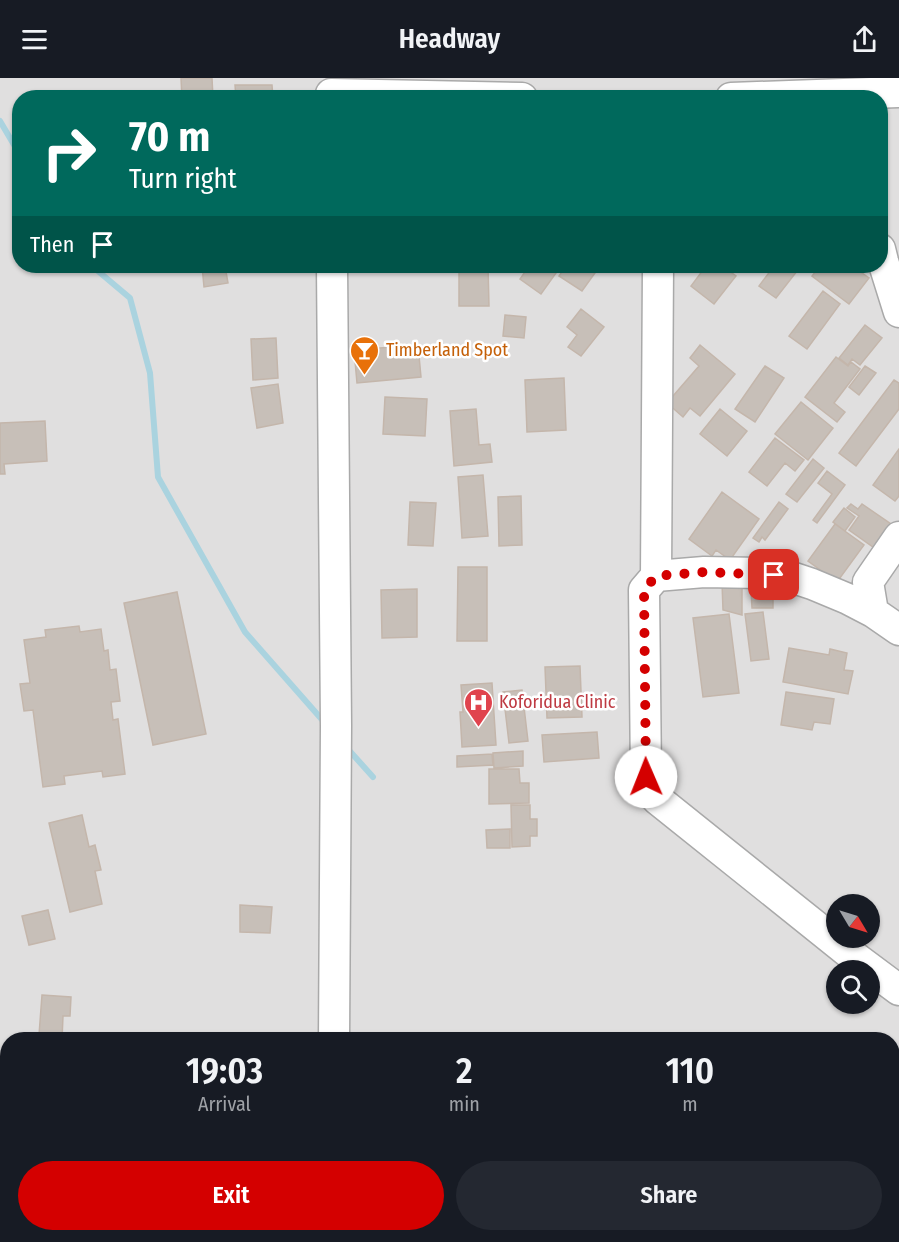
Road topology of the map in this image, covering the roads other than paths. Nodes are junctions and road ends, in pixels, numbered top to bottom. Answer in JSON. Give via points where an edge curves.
{"nodes":[{"id":1,"x":332,"y":273,"type":"edge"},
{"id":2,"x":658,"y":273,"type":"edge"},
{"id":3,"x":887,"y":273,"type":"edge"},
{"id":4,"x":899,"y":312,"type":"edge"},
{"id":5,"x":899,"y":537,"type":"edge"},
{"id":6,"x":656,"y":576,"type":"junction"},
{"id":7,"x":873,"y":612,"type":"junction"},
{"id":8,"x":899,"y":630,"type":"edge"},
{"id":9,"x":899,"y":990,"type":"edge"},
{"id":10,"x":334,"y":1032,"type":"edge"}],
"edges":[{"from":1,"to":10,"type":"street"},
{"from":2,"to":6,"type":"street"},
{"from":3,"to":4,"type":"street"},
{"from":5,"to":7,"type":"street","via":[[868,582]]},
{"from":6,"to":7,"type":"street","via":[[704,572],[788,576]]},
{"from":6,"to":9,"type":"street","via":[[644,590],[646,777],[657,798]]},
{"from":7,"to":8,"type":"street"}]}
